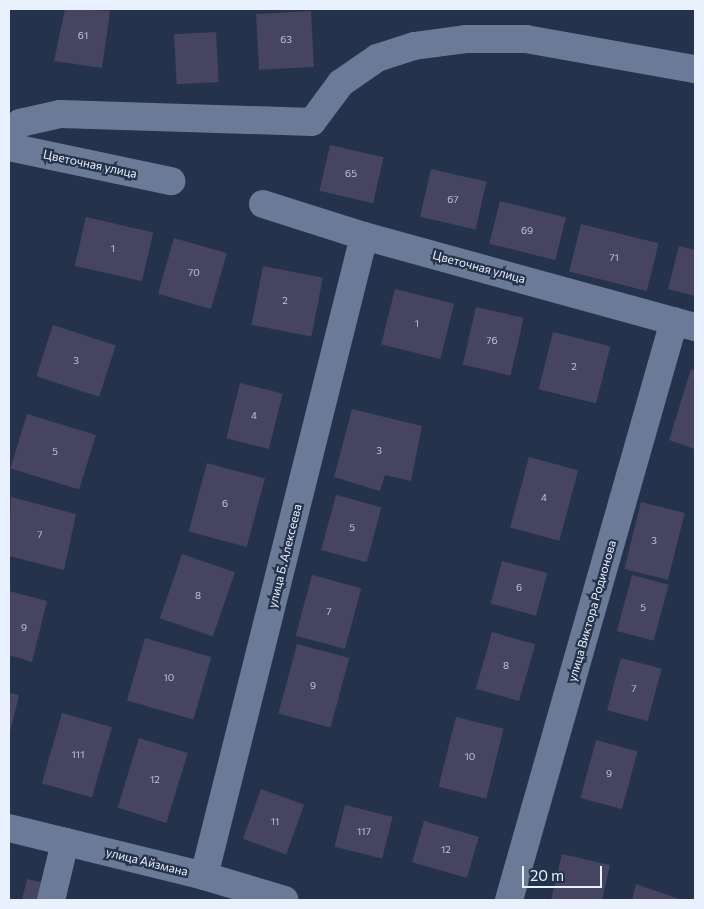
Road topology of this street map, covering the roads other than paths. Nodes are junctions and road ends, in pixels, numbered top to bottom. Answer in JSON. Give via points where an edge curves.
{"nodes":[{"id":1,"x":695,"y":68,"type":"edge"},
{"id":2,"x":9,"y":133,"type":"edge"},
{"id":3,"x":9,"y":147,"type":"edge"},
{"id":4,"x":171,"y":181,"type":"dead end"},
{"id":5,"x":263,"y":204,"type":"dead end"},
{"id":6,"x":364,"y":236,"type":"junction"},
{"id":7,"x":685,"y":324,"type":"edge"},
{"id":8,"x":9,"y":828,"type":"edge"},
{"id":9,"x":65,"y":842,"type":"junction"},
{"id":10,"x":204,"y":876,"type":"junction"},
{"id":11,"x":51,"y":900,"type":"edge"},
{"id":12,"x":285,"y":900,"type":"edge"},
{"id":13,"x":509,"y":900,"type":"edge"}],
"edges":[{"from":1,"to":2,"type":"street","via":[[526,39],[466,39],[414,46],[377,58],[341,83],[312,122],[60,114],[20,123]]},
{"from":3,"to":4,"type":"street","name":"Цветочная улица"},
{"from":5,"to":6,"type":"street","name":"Цветочная улица"},
{"from":6,"to":7,"type":"street","name":"Цветочная улица"},
{"from":6,"to":10,"type":"street","name":"улица Б. Алексеева"},
{"from":7,"to":13,"type":"street","name":"улица Виктора Родионова"},
{"from":8,"to":9,"type":"street","name":"улица Айзмана"},
{"from":9,"to":10,"type":"street","name":"улица Айзмана"},
{"from":9,"to":11,"type":"street"},
{"from":10,"to":12,"type":"street","name":"улица Айзмана"}]}
